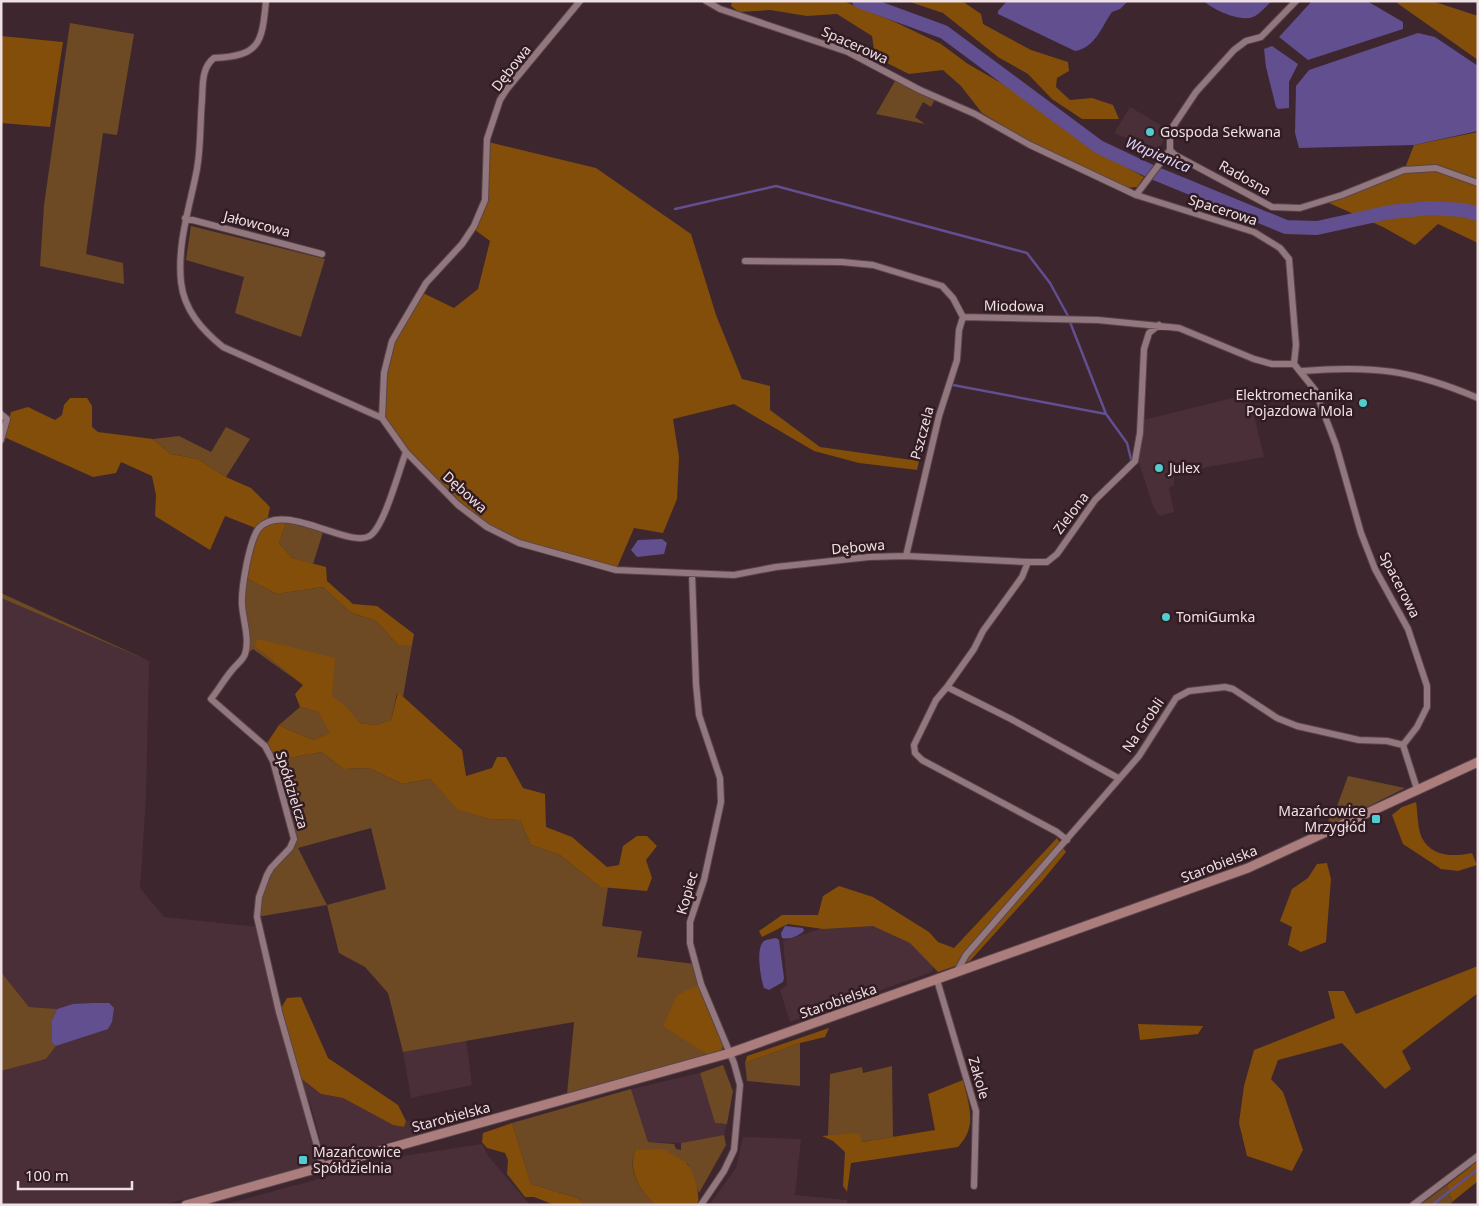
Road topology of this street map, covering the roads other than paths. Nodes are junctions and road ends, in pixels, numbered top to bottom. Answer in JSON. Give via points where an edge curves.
{"nodes":[{"id":1,"x":266,"y":1,"type":"edge"},
{"id":2,"x":580,"y":1,"type":"edge"},
{"id":3,"x":706,"y":1,"type":"edge"},
{"id":4,"x":1296,"y":1,"type":"edge"},
{"id":5,"x":1170,"y":150,"type":"junction"},
{"id":6,"x":1478,"y":183,"type":"edge"},
{"id":7,"x":1136,"y":196,"type":"junction"},
{"id":8,"x":185,"y":218,"type":"junction"},
{"id":9,"x":322,"y":254,"type":"dead end"},
{"id":10,"x":745,"y":261,"type":"dead end"},
{"id":11,"x":963,"y":317,"type":"junction"},
{"id":12,"x":1158,"y":326,"type":"junction"},
{"id":13,"x":1294,"y":364,"type":"junction"},
{"id":14,"x":1302,"y":371,"type":"junction"},
{"id":15,"x":1478,"y":398,"type":"edge"},
{"id":16,"x":1,"y":414,"type":"edge"},
{"id":17,"x":382,"y":418,"type":"junction"},
{"id":18,"x":1,"y":440,"type":"edge"},
{"id":19,"x":406,"y":452,"type":"junction"},
{"id":20,"x":906,"y":556,"type":"junction"},
{"id":21,"x":1028,"y":562,"type":"junction"},
{"id":22,"x":692,"y":574,"type":"junction"},
{"id":23,"x":947,"y":687,"type":"junction"},
{"id":24,"x":1403,"y":745,"type":"junction"},
{"id":25,"x":1478,"y":762,"type":"edge"},
{"id":26,"x":1118,"y":778,"type":"junction"},
{"id":27,"x":1417,"y":789,"type":"junction"},
{"id":28,"x":1067,"y":840,"type":"junction"},
{"id":29,"x":956,"y":974,"type":"junction"},
{"id":30,"x":938,"y":980,"type":"junction"},
{"id":31,"x":730,"y":1053,"type":"junction"},
{"id":32,"x":1478,"y":1156,"type":"edge"},
{"id":33,"x":323,"y":1168,"type":"junction"},
{"id":34,"x":974,"y":1186,"type":"dead end"},
{"id":35,"x":186,"y":1205,"type":"edge"},
{"id":36,"x":700,"y":1205,"type":"edge"},
{"id":37,"x":1413,"y":1205,"type":"edge"}],
"edges":[{"from":1,"to":8,"type":"street","via":[[261,36],[256,46],[245,54],[214,58],[204,73],[197,168]]},
{"from":2,"to":17,"type":"street","name":"Dębowa","via":[[500,100],[487,139],[485,200],[474,226],[426,283],[392,341],[384,373]]},
{"from":3,"to":7,"type":"street","name":"Spacerowa","via":[[720,9],[848,52]]},
{"from":4,"to":5,"type":"street","via":[[1261,37],[1246,41],[1234,50],[1196,92],[1170,131]]},
{"from":5,"to":6,"type":"street","name":"Radosna","via":[[1272,207],[1300,208],[1404,170],[1436,168]]},
{"from":5,"to":7,"type":"street"},
{"from":7,"to":13,"type":"street","name":"Spacerowa","via":[[1254,232],[1280,248],[1289,259],[1296,345]]},
{"from":8,"to":9,"type":"street","name":"Jałowcowa"},
{"from":8,"to":17,"type":"street","via":[[181,283],[186,305],[209,336],[239,355]]},
{"from":10,"to":11,"type":"street","via":[[873,265],[942,286]]},
{"from":11,"to":12,"type":"street","name":"Miodowa","via":[[1098,320]]},
{"from":11,"to":20,"type":"street","name":"Pszczela","via":[[957,360],[939,416]]},
{"from":12,"to":13,"type":"street","name":"Miodowa","via":[[1179,328],[1254,360]]},
{"from":12,"to":21,"type":"street","name":"Zielona","via":[[1149,333],[1144,349],[1140,433],[1135,460],[1095,500],[1057,554],[1047,562]]},
{"from":13,"to":14,"type":"street","name":"Spacerowa"},
{"from":14,"to":15,"type":"street","via":[[1350,367],[1394,371],[1440,382]]},
{"from":14,"to":24,"type":"street","name":"Spacerowa","via":[[1315,390],[1336,445],[1361,533],[1375,569],[1408,629],[1427,686],[1427,707]]},
{"from":16,"to":18,"type":"street","via":[[7,419]]},
{"from":17,"to":19,"type":"street","name":"Dębowa"},
{"from":19,"to":22,"type":"street","name":"Dębowa","via":[[458,505],[486,527],[518,542],[616,570]]},
{"from":19,"to":33,"type":"street","name":"Spółdzielcza","via":[[380,524],[370,536],[359,538],[281,519],[267,522],[258,529],[244,577],[245,656],[211,700],[265,746],[273,761],[294,839],[271,868],[259,896],[257,917],[279,1012]]},
{"from":20,"to":21,"type":"street","name":"Dębowa"},
{"from":20,"to":22,"type":"street","name":"Dębowa","via":[[823,562],[734,575]]},
{"from":21,"to":23,"type":"street","via":[[1022,577],[982,630],[974,650]]},
{"from":22,"to":31,"type":"street","name":"Kopiec","via":[[699,715],[720,778],[721,802],[704,880],[690,922],[690,943],[701,984]]},
{"from":23,"to":26,"type":"street"},
{"from":23,"to":28,"type":"street","via":[[936,700],[914,745],[915,753],[922,760]]},
{"from":24,"to":26,"type":"street","name":"Na Grobli","via":[[1359,740],[1297,726],[1277,718],[1233,689],[1190,691],[1176,698],[1139,756]]},
{"from":24,"to":27,"type":"street"},
{"from":25,"to":27,"type":"street","name":"Starobielska"},
{"from":26,"to":28,"type":"street","name":"Na Grobli"},
{"from":27,"to":29,"type":"street","name":"Starobielska","via":[[1248,868]]},
{"from":28,"to":29,"type":"street","name":"Na Grobli","via":[[966,954]]},
{"from":29,"to":30,"type":"street","name":"Starobielska"},
{"from":30,"to":31,"type":"street","name":"Starobielska"},
{"from":30,"to":34,"type":"street","name":"Zakole","via":[[976,1111]]},
{"from":31,"to":33,"type":"street","name":"Starobielska"},
{"from":31,"to":36,"type":"street","name":"Kopiec","via":[[740,1086],[734,1150],[724,1171]]},
{"from":32,"to":37,"type":"street"},
{"from":33,"to":35,"type":"street","name":"Starobielska"}]}
